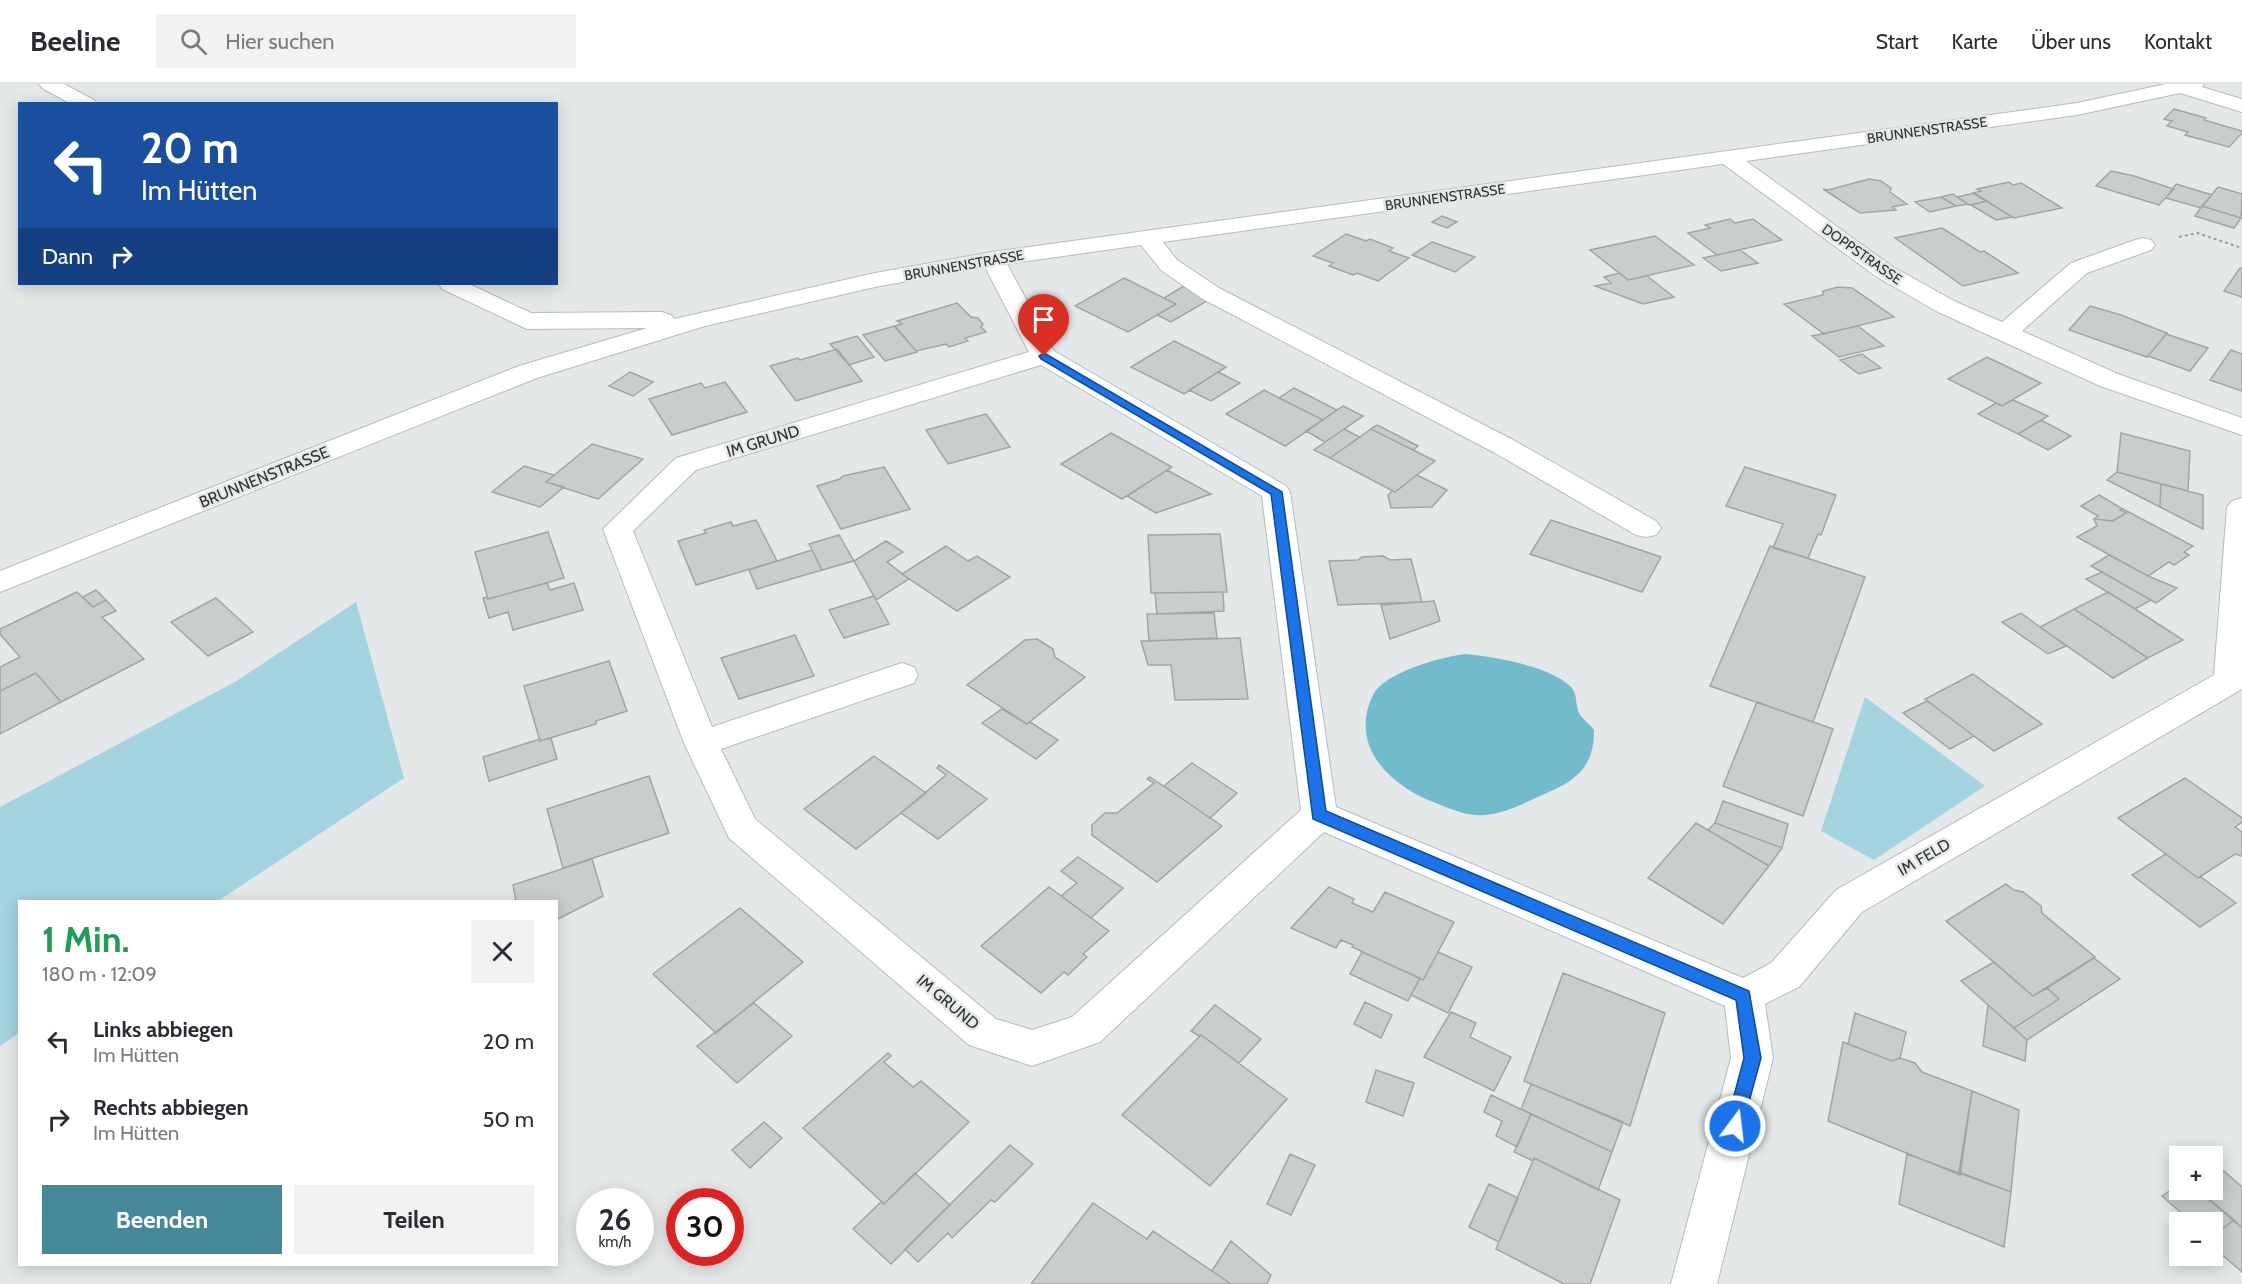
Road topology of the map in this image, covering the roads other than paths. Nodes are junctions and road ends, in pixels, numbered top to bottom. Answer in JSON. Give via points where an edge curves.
{"nodes":[{"id":1,"x":49,"y":84,"type":"edge"},
{"id":2,"x":2189,"y":86,"type":"edge"},
{"id":3,"x":83,"y":102,"type":"edge"},
{"id":4,"x":2242,"y":106,"type":"edge"},
{"id":5,"x":1728,"y":158,"type":"junction"},
{"id":6,"x":1147,"y":238,"type":"junction"},
{"id":7,"x":2143,"y":245,"type":"road end"},
{"id":8,"x":992,"y":259,"type":"junction"},
{"id":9,"x":453,"y":285,"type":"edge"},
{"id":10,"x":698,"y":320,"type":"junction"},
{"id":11,"x":527,"y":321,"type":"junction"},
{"id":12,"x":2006,"y":333,"type":"junction"},
{"id":13,"x":1044,"y":356,"type":"junction"},
{"id":14,"x":528,"y":372,"type":"junction"},
{"id":15,"x":2242,"y":427,"type":"edge"},
{"id":16,"x":2242,"y":507,"type":"edge"},
{"id":17,"x":1646,"y":528,"type":"dead end"},
{"id":18,"x":0,"y":582,"type":"edge"},
{"id":19,"x":902,"y":675,"type":"dead end"},
{"id":20,"x":701,"y":743,"type":"junction"},
{"id":21,"x":1319,"y":815,"type":"junction"},
{"id":22,"x":1744,"y":996,"type":"junction"},
{"id":23,"x":1694,"y":1284,"type":"edge"}],
"edges":[{"from":1,"to":3,"type":"street"},
{"from":2,"to":4,"type":"street"},
{"from":2,"to":5,"type":"street","name":"BRUNNENSTRASSE","via":[[2077,109]]},
{"from":5,"to":6,"type":"street","name":"BRUNNENSTRASSE"},
{"from":5,"to":12,"type":"street","name":"DOPPSTRASSE","via":[[1885,272],[1947,307]]},
{"from":6,"to":8,"type":"street","name":"BRUNNENSTRASSE"},
{"from":6,"to":17,"type":"street","via":[[1169,265],[1210,293],[1505,447]]},
{"from":7,"to":12,"type":"street","via":[[2079,268]]},
{"from":8,"to":10,"type":"street","name":"BRUNNENSTRASSE","via":[[875,280]]},
{"from":8,"to":13,"type":"street"},
{"from":9,"to":11,"type":"street","name":"BRUNNENSTRASSE"},
{"from":10,"to":11,"type":"street","name":"BRUNNENSTRASSE"},
{"from":10,"to":14,"type":"street","name":"BRUNNENSTRASSE"},
{"from":11,"to":14,"type":"street","via":[[538,348]]},
{"from":12,"to":15,"type":"street","name":"DOPPSTRASSE","via":[[2109,380]]},
{"from":13,"to":20,"type":"street","name":"IM GRUND","via":[[686,464],[618,529]]},
{"from":13,"to":21,"type":"street","via":[[1276,492]]},
{"from":14,"to":18,"type":"street","name":"BRUNNENSTRASSE"},
{"from":16,"to":22,"type":"street","name":"IM FELD","via":[[2230,681],[1849,901],[1785,975]]},
{"from":19,"to":20,"type":"street"},
{"from":20,"to":21,"type":"street","name":"IM GRUND","via":[[742,828],[983,1032],[1032,1048],[1086,1030]]},
{"from":21,"to":22,"type":"street"},
{"from":22,"to":23,"type":"street","via":[[1752,1058]]}]}
